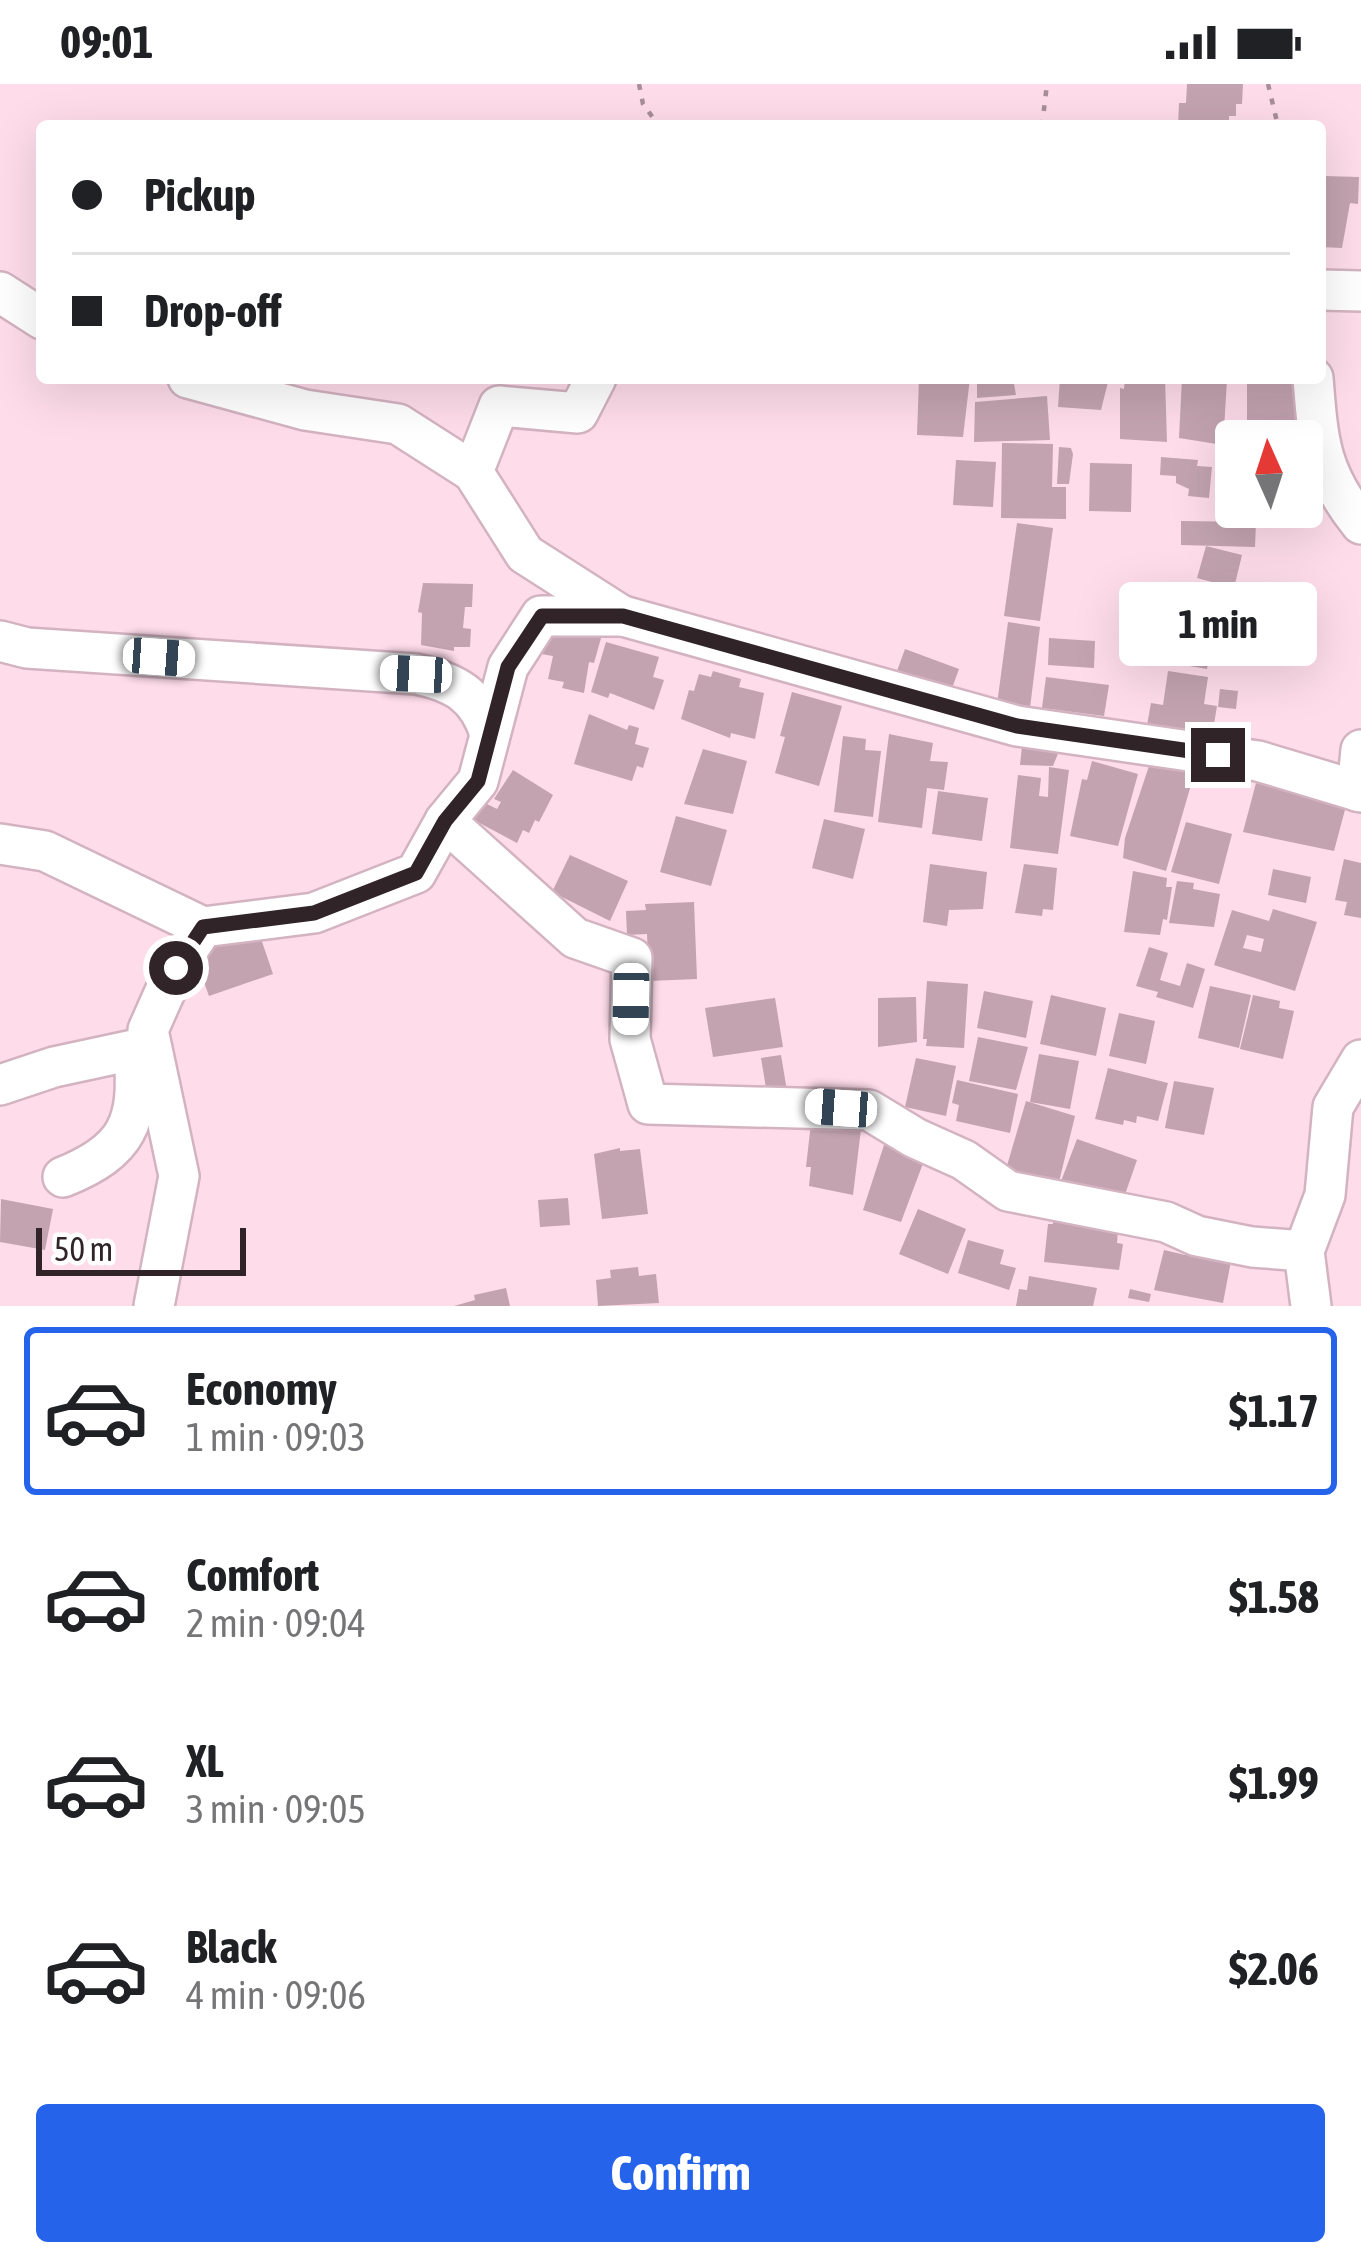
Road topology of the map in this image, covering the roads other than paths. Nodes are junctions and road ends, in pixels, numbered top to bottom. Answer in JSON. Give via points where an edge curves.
{"nodes":[{"id":1,"x":1326,"y":290,"type":"edge"},
{"id":2,"x":1361,"y":291,"type":"edge"},
{"id":3,"x":0,"y":292,"type":"edge"},
{"id":4,"x":36,"y":315,"type":"edge"},
{"id":5,"x":210,"y":384,"type":"edge"},
{"id":6,"x":593,"y":384,"type":"edge"},
{"id":7,"x":1313,"y":384,"type":"edge"},
{"id":8,"x":473,"y":472,"type":"junction"},
{"id":9,"x":1361,"y":524,"type":"edge"},
{"id":10,"x":623,"y":616,"type":"junction"},
{"id":11,"x":0,"y":641,"type":"edge"},
{"id":12,"x":490,"y":734,"type":"junction"},
{"id":13,"x":1361,"y":750,"type":"edge"},
{"id":14,"x":1359,"y":791,"type":"edge"},
{"id":15,"x":445,"y":821,"type":"junction"},
{"id":16,"x":0,"y":844,"type":"edge"},
{"id":17,"x":203,"y":927,"type":"junction"},
{"id":18,"x":141,"y":1040,"type":"junction"},
{"id":19,"x":1361,"y":1060,"type":"edge"},
{"id":20,"x":0,"y":1085,"type":"edge"},
{"id":21,"x":63,"y":1177,"type":"dead end"},
{"id":22,"x":1304,"y":1251,"type":"junction"},
{"id":23,"x":154,"y":1306,"type":"edge"},
{"id":24,"x":1311,"y":1306,"type":"edge"}],
"edges":[{"from":1,"to":2,"type":"street"},
{"from":3,"to":4,"type":"street"},
{"from":5,"to":8,"type":"street","via":[[398,424]]},
{"from":6,"to":8,"type":"street","via":[[578,413],[499,406]]},
{"from":7,"to":9,"type":"street","via":[[1333,490]]},
{"from":8,"to":10,"type":"street","via":[[525,554]]},
{"from":10,"to":12,"type":"street","via":[[542,616],[508,667]]},
{"from":10,"to":14,"type":"street","via":[[1017,726],[1258,761]]},
{"from":11,"to":12,"type":"street","via":[[416,674],[451,681],[474,699]]},
{"from":12,"to":15,"type":"street","via":[[478,781]]},
{"from":13,"to":14,"type":"street"},
{"from":15,"to":17,"type":"street","via":[[416,873],[314,913]]},
{"from":15,"to":22,"type":"street","via":[[574,938],[632,958],[630,1039],[648,1104],[869,1110],[1008,1191],[1166,1222],[1233,1244]]},
{"from":16,"to":17,"type":"street","via":[[45,851]]},
{"from":17,"to":18,"type":"street"},
{"from":18,"to":20,"type":"street"},
{"from":18,"to":21,"type":"street","via":[[137,1097],[124,1136],[91,1166]]},
{"from":18,"to":23,"type":"street","via":[[179,1176]]},
{"from":19,"to":22,"type":"street","via":[[1333,1108],[1325,1195]]},
{"from":22,"to":24,"type":"street"}]}
